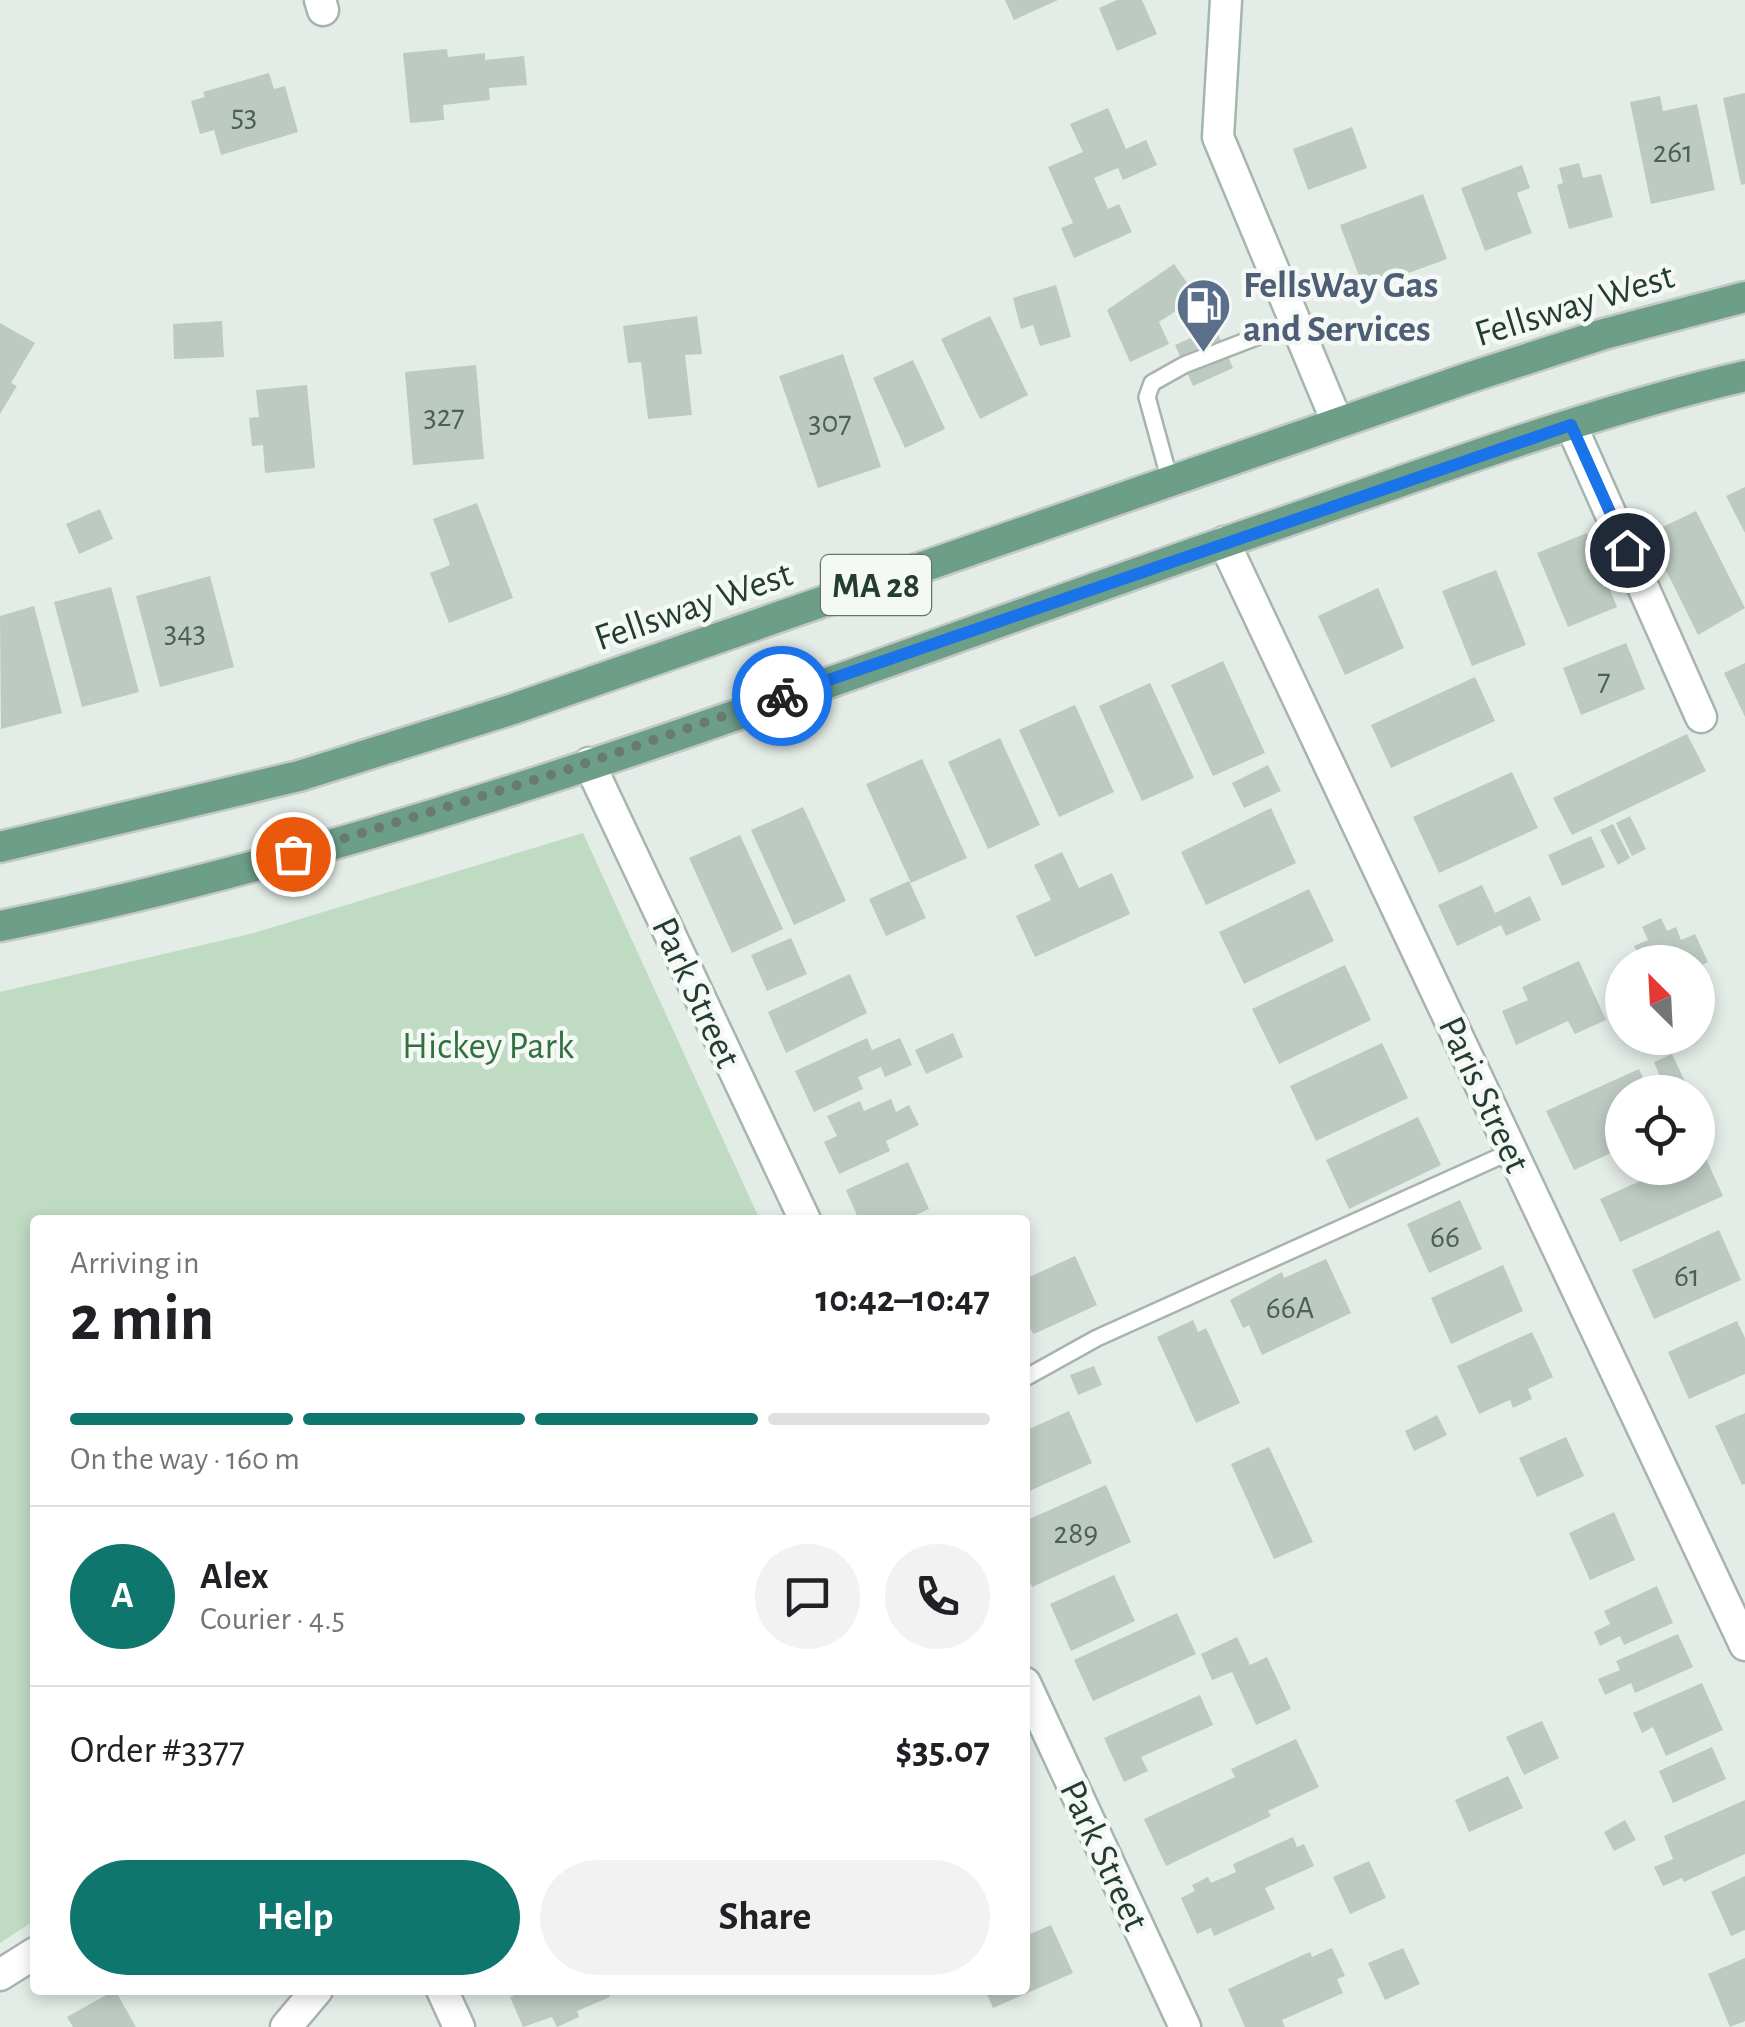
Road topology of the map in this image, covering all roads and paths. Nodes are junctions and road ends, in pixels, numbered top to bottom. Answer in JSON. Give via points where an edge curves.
{"nodes":[{"id":1,"x":1226,"y":0,"type":"edge"},
{"id":2,"x":1745,"y":296,"type":"edge"},
{"id":3,"x":1295,"y":322,"type":"junction"},
{"id":4,"x":1745,"y":376,"type":"edge"},
{"id":5,"x":1337,"y":422,"type":"junction"},
{"id":6,"x":1571,"y":425,"type":"junction"},
{"id":7,"x":1170,"y":480,"type":"junction"},
{"id":8,"x":1224,"y":542,"type":"junction"},
{"id":9,"x":1701,"y":717,"type":"dead end"},
{"id":10,"x":589,"y":763,"type":"junction"},
{"id":11,"x":0,"y":847,"type":"edge"},
{"id":12,"x":0,"y":926,"type":"edge"},
{"id":13,"x":1512,"y":1151,"type":"junction"},
{"id":14,"x":803,"y":1215,"type":"edge"},
{"id":15,"x":1030,"y":1375,"type":"edge"},
{"id":16,"x":1745,"y":1646,"type":"edge"},
{"id":17,"x":1030,"y":1694,"type":"edge"},
{"id":18,"x":30,"y":1956,"type":"edge"},
{"id":19,"x":0,"y":1975,"type":"edge"},
{"id":20,"x":313,"y":1995,"type":"edge"},
{"id":21,"x":444,"y":1995,"type":"edge"},
{"id":22,"x":286,"y":2027,"type":"edge"},
{"id":23,"x":459,"y":2027,"type":"edge"},
{"id":24,"x":1185,"y":2027,"type":"edge"}],
"edges":[{"from":1,"to":3,"type":"street","via":[[1218,137]]},
{"from":2,"to":5,"type":"main road","name":"Fellsway West","number":"MA 28","via":[[1604,334]]},
{"from":3,"to":5,"type":"street"},
{"from":3,"to":7,"type":"lane","via":[[1152,383],[1146,398]]},
{"from":4,"to":6,"type":"main road","number":"MA 28"},
{"from":5,"to":7,"type":"main road","name":"Fellsway West","number":"MA 28"},
{"from":6,"to":8,"type":"main road","number":"MA 28"},
{"from":6,"to":9,"type":"street"},
{"from":7,"to":11,"type":"main road","name":"Fellsway West","number":"MA 28","via":[[638,667],[300,776]]},
{"from":8,"to":10,"type":"main road","number":"MA 28"},
{"from":8,"to":13,"type":"street","name":"Paris Street"},
{"from":10,"to":12,"type":"main road","number":"MA 28","via":[[293,854]]},
{"from":10,"to":14,"type":"street","name":"Park Street"},
{"from":13,"to":15,"type":"lane","via":[[1097,1338]]},
{"from":13,"to":16,"type":"street","name":"Paris Street"},
{"from":17,"to":24,"type":"street","name":"Park Street"},
{"from":18,"to":19,"type":"street"},
{"from":20,"to":22,"type":"street"},
{"from":21,"to":23,"type":"street"}]}
